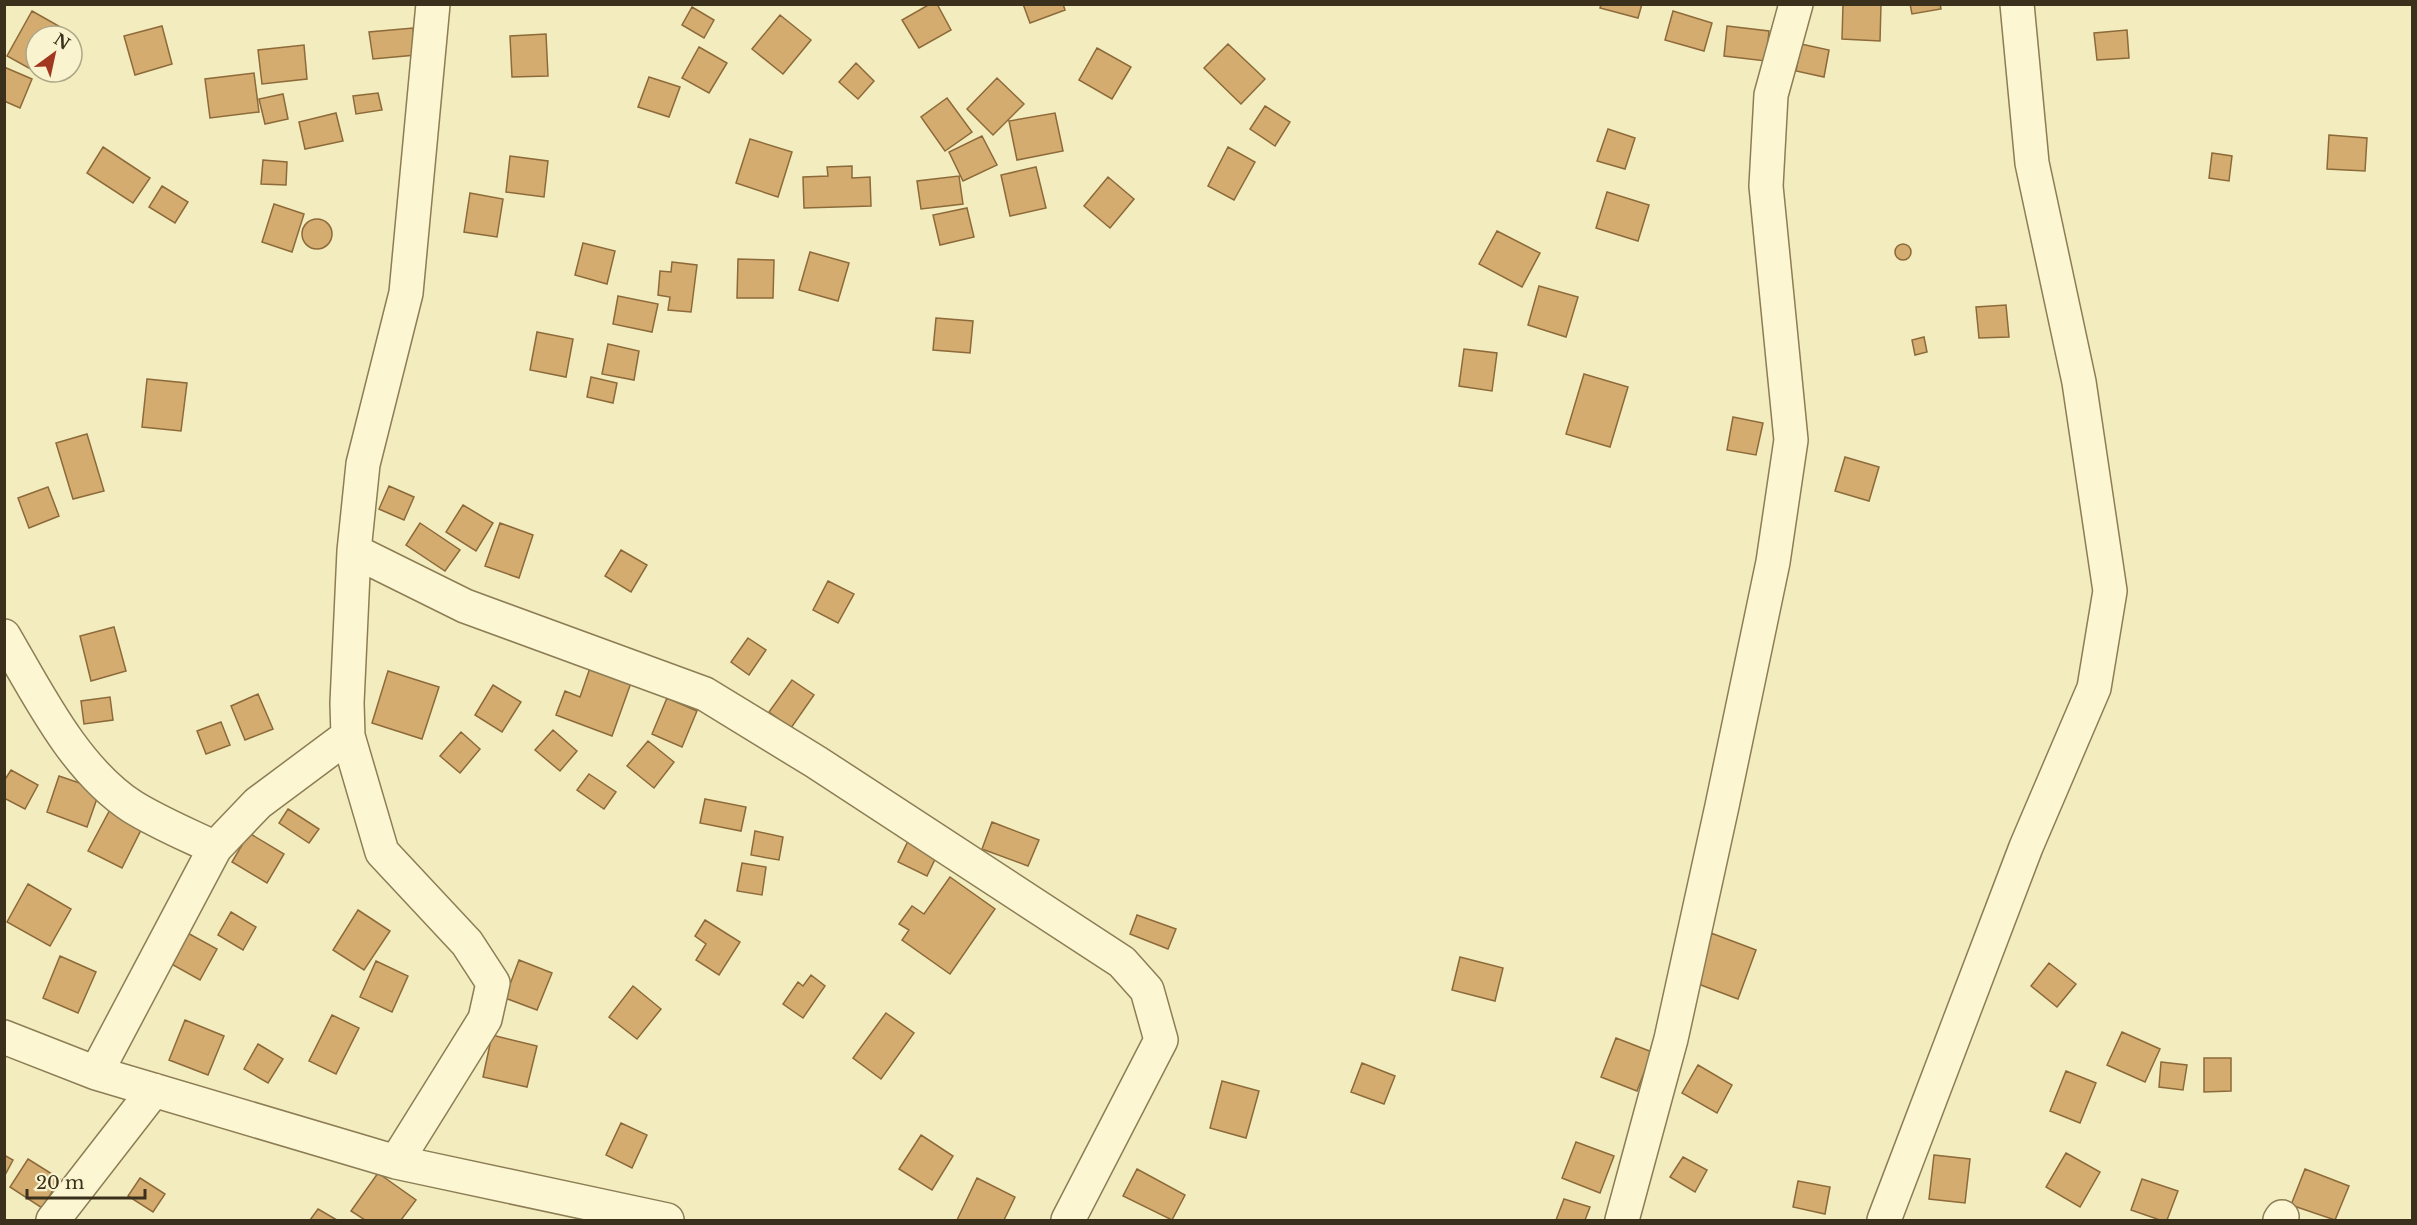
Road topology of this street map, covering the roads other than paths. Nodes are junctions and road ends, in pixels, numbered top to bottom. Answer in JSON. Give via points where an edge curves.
{"nodes":[{"id":1,"x":433,"y":4,"type":"edge"},
{"id":2,"x":1796,"y":4,"type":"edge"},
{"id":3,"x":2017,"y":4,"type":"edge"},
{"id":4,"x":354,"y":551,"type":"junction"},
{"id":5,"x":4,"y":636,"type":"edge"},
{"id":6,"x":348,"y":736,"type":"junction"},
{"id":7,"x":215,"y":848,"type":"junction"},
{"id":8,"x":4,"y":1037,"type":"edge"},
{"id":9,"x":96,"y":1073,"type":"junction"},
{"id":10,"x":154,"y":1090,"type":"junction"},
{"id":11,"x":396,"y":1162,"type":"junction"},
{"id":12,"x":539,"y":1208,"type":"edge"},
{"id":13,"x":52,"y":1221,"type":"edge"},
{"id":14,"x":668,"y":1221,"type":"edge"},
{"id":15,"x":1068,"y":1221,"type":"edge"},
{"id":16,"x":1622,"y":1221,"type":"edge"},
{"id":17,"x":1884,"y":1221,"type":"edge"}],
"edges":[{"from":1,"to":4,"type":"street","via":[[406,293],[363,464]]},
{"from":2,"to":16,"type":"street","via":[[1771,95],[1766,186],[1791,440],[1773,562],[1717,829],[1671,1039]]},
{"from":3,"to":17,"type":"street","via":[[2032,163],[2079,382],[2110,591],[2094,688],[2026,847]]},
{"from":4,"to":6,"type":"street","via":[[346,703]]},
{"from":4,"to":15,"type":"street","via":[[465,606],[705,694],[1122,962],[1147,990],[1161,1040]]},
{"from":5,"to":7,"type":"street","via":[[88,769],[132,806]]},
{"from":6,"to":7,"type":"street","via":[[258,803]]},
{"from":6,"to":11,"type":"street","via":[[382,852],[467,943],[492,983],[485,1019]]},
{"from":7,"to":9,"type":"street"},
{"from":8,"to":9,"type":"street"},
{"from":9,"to":10,"type":"street"},
{"from":10,"to":11,"type":"street"},
{"from":10,"to":13,"type":"street"},
{"from":11,"to":12,"type":"street"},
{"from":12,"to":14,"type":"street"}]}
